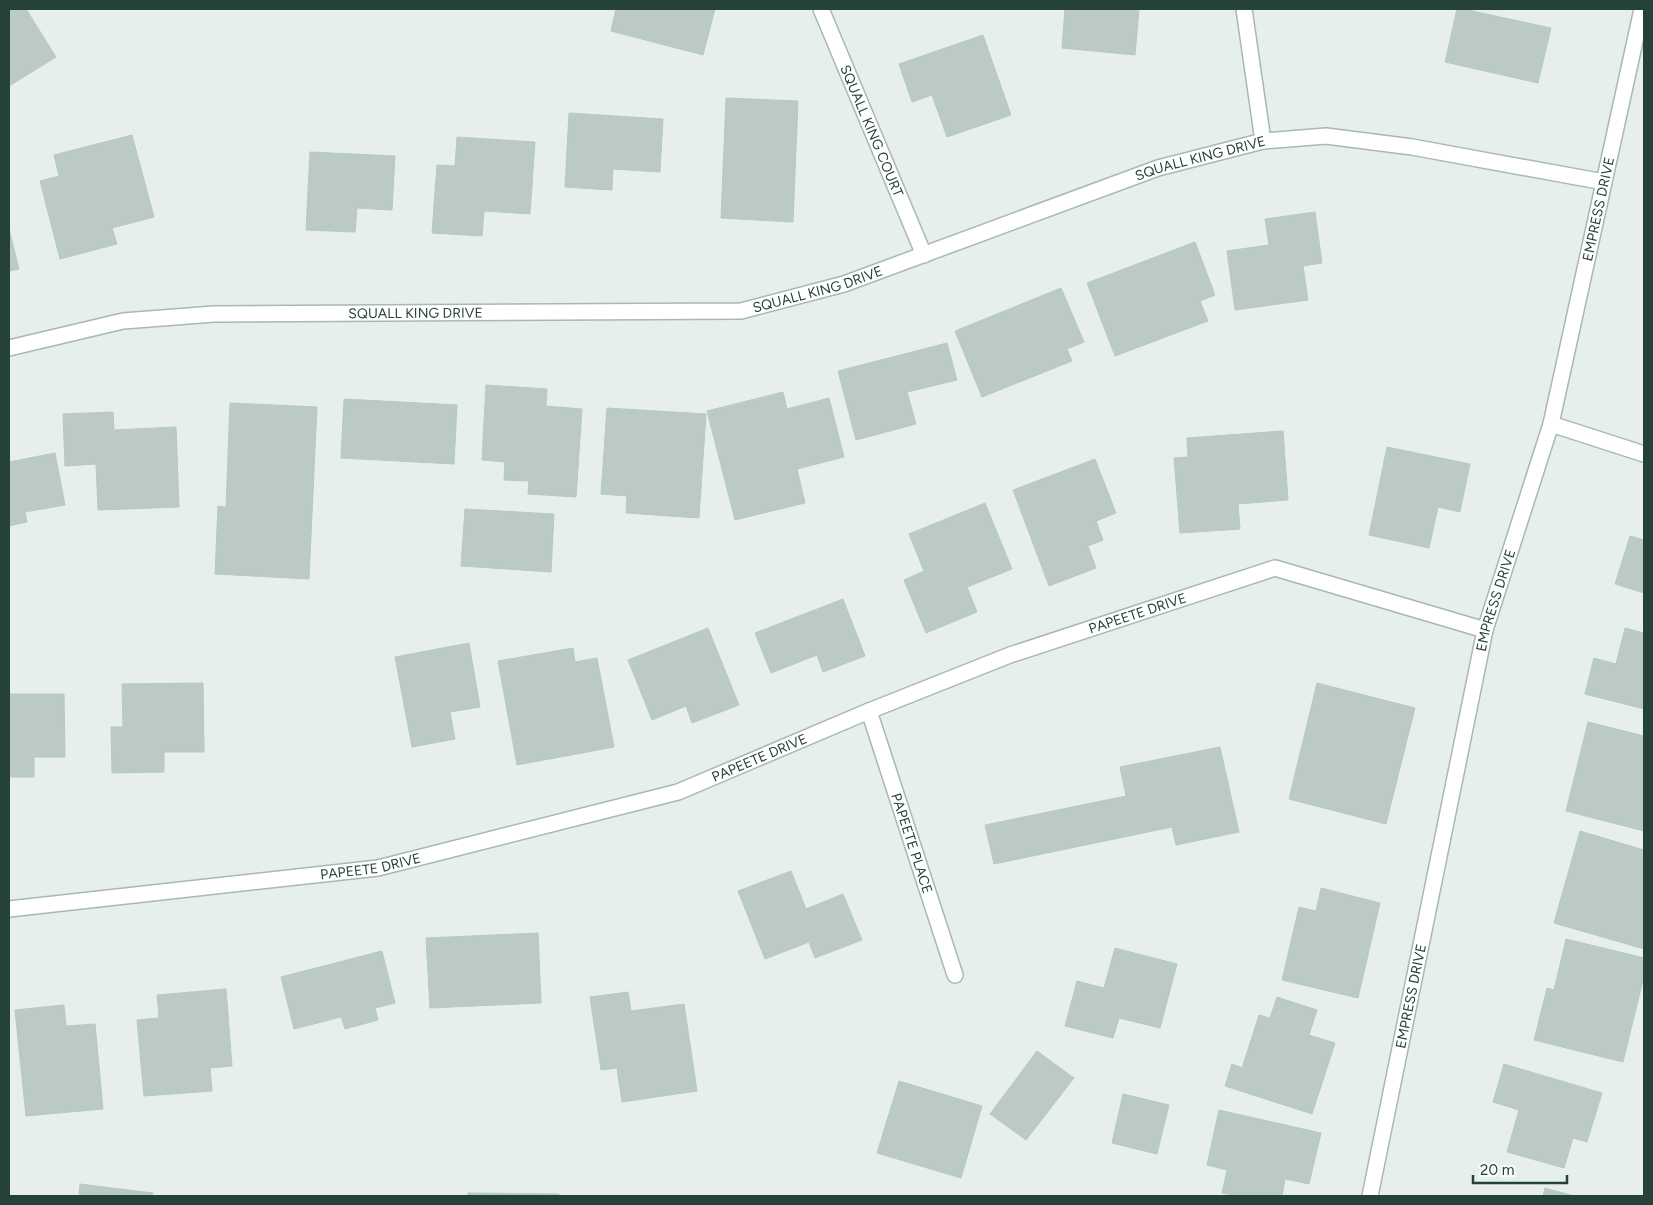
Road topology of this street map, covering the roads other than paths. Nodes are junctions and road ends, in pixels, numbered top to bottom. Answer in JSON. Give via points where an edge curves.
{"nodes":[{"id":1,"x":821,"y":9,"type":"edge"},
{"id":2,"x":1244,"y":9,"type":"edge"},
{"id":3,"x":1642,"y":9,"type":"edge"},
{"id":4,"x":1263,"y":141,"type":"junction"},
{"id":5,"x":1604,"y":182,"type":"junction"},
{"id":6,"x":924,"y":255,"type":"junction"},
{"id":7,"x":9,"y":348,"type":"edge"},
{"id":8,"x":1551,"y":424,"type":"junction"},
{"id":9,"x":1644,"y":454,"type":"edge"},
{"id":10,"x":1485,"y":630,"type":"junction"},
{"id":11,"x":869,"y":711,"type":"junction"},
{"id":12,"x":9,"y":909,"type":"edge"},
{"id":13,"x":955,"y":975,"type":"dead end"},
{"id":14,"x":1370,"y":1196,"type":"edge"}],
"edges":[{"from":1,"to":6,"type":"street","name":"SQUALL KING COURT"},
{"from":2,"to":4,"type":"street"},
{"from":3,"to":5,"type":"street","name":"EMPRESS DRIVE"},
{"from":4,"to":5,"type":"street","name":"SQUALL KING DRIVE","via":[[1326,136],[1412,147]]},
{"from":4,"to":6,"type":"street","name":"SQUALL KING DRIVE","via":[[1158,168]]},
{"from":5,"to":8,"type":"street","name":"EMPRESS DRIVE"},
{"from":6,"to":7,"type":"street","name":"SQUALL KING DRIVE","via":[[844,284],[741,311],[214,314],[123,321]]},
{"from":8,"to":9,"type":"street"},
{"from":8,"to":10,"type":"street","name":"EMPRESS DRIVE"},
{"from":10,"to":11,"type":"street","name":"PAPEETE DRIVE","via":[[1275,568],[1010,655]]},
{"from":10,"to":14,"type":"street","name":"EMPRESS DRIVE"},
{"from":11,"to":12,"type":"street","name":"PAPEETE DRIVE","via":[[678,792],[378,868]]},
{"from":11,"to":13,"type":"street","name":"PAPEETE PLACE"}]}
